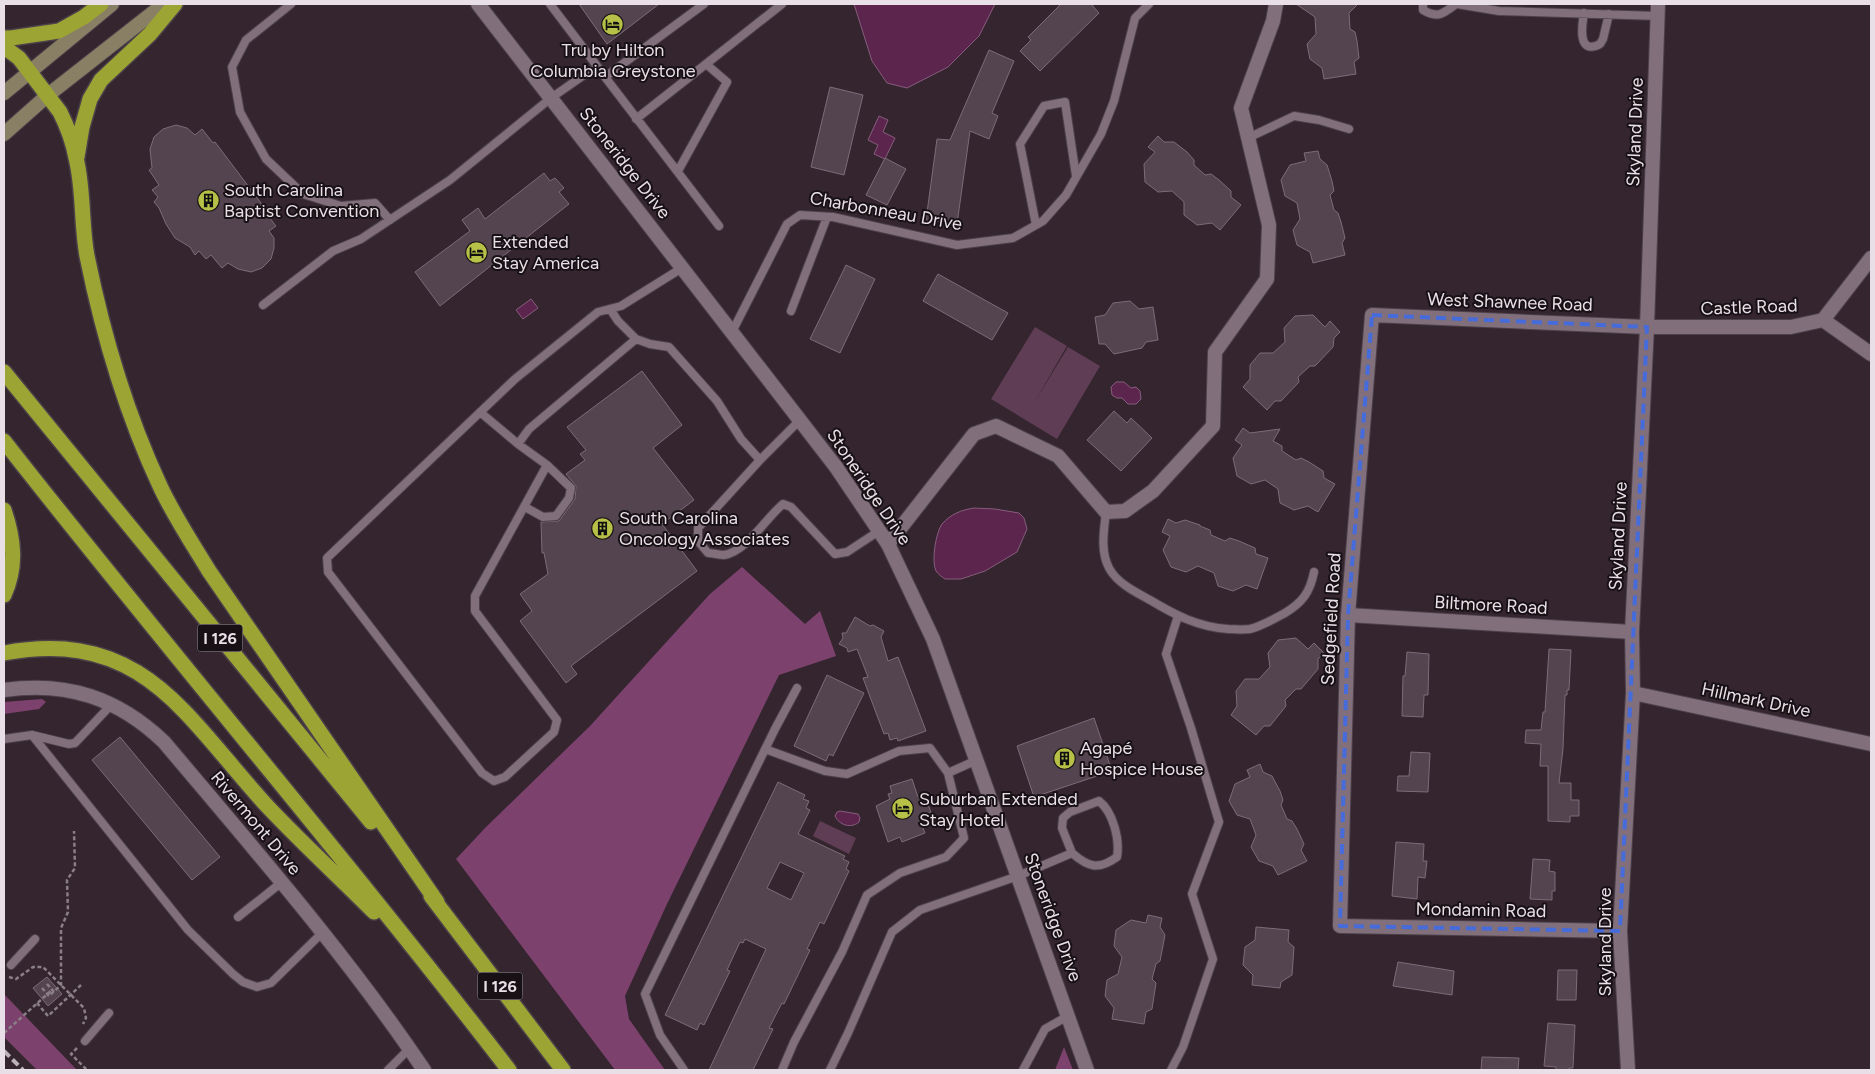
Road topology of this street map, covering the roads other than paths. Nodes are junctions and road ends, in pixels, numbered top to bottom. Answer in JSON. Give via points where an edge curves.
{"nodes":[{"id":1,"x":101,"y":4,"type":"edge"},
{"id":2,"x":112,"y":4,"type":"edge"},
{"id":3,"x":164,"y":4,"type":"edge"},
{"id":4,"x":175,"y":4,"type":"edge"},
{"id":5,"x":291,"y":4,"type":"edge"},
{"id":6,"x":478,"y":4,"type":"edge"},
{"id":7,"x":550,"y":4,"type":"edge"},
{"id":8,"x":704,"y":4,"type":"edge"},
{"id":9,"x":782,"y":4,"type":"edge"},
{"id":10,"x":1149,"y":4,"type":"edge"},
{"id":11,"x":1276,"y":4,"type":"edge"},
{"id":12,"x":1423,"y":4,"type":"edge"},
{"id":13,"x":1456,"y":4,"type":"edge"},
{"id":14,"x":1658,"y":10,"type":"edge"},
{"id":15,"x":1584,"y":14,"type":"junction"},
{"id":16,"x":1608,"y":14,"type":"junction"},
{"id":17,"x":4,"y":38,"type":"edge"},
{"id":18,"x":4,"y":47,"type":"edge"},
{"id":19,"x":706,"y":64,"type":"junction"},
{"id":20,"x":597,"y":66,"type":"junction"},
{"id":21,"x":30,"y":71,"type":"junction"},
{"id":22,"x":605,"y":77,"type":"junction"},
{"id":23,"x":4,"y":93,"type":"edge"},
{"id":24,"x":48,"y":95,"type":"junction"},
{"id":25,"x":551,"y":98,"type":"junction"},
{"id":26,"x":636,"y":119,"type":"junction"},
{"id":27,"x":1349,"y":130,"type":"dead end"},
{"id":28,"x":4,"y":134,"type":"edge"},
{"id":29,"x":1248,"y":138,"type":"junction"},
{"id":30,"x":76,"y":158,"type":"junction"},
{"id":31,"x":678,"y":171,"type":"junction"},
{"id":32,"x":1076,"y":176,"type":"junction"},
{"id":33,"x":827,"y":217,"type":"junction"},
{"id":34,"x":390,"y":220,"type":"junction"},
{"id":35,"x":1036,"y":225,"type":"junction"},
{"id":36,"x":719,"y":226,"type":"dead end"},
{"id":37,"x":1871,"y":258,"type":"edge"},
{"id":38,"x":682,"y":268,"type":"junction"},
{"id":39,"x":263,"y":305,"type":"dead end"},
{"id":40,"x":610,"y":309,"type":"junction"},
{"id":41,"x":791,"y":311,"type":"dead end"},
{"id":42,"x":1372,"y":315,"type":"joint"},
{"id":43,"x":1823,"y":320,"type":"junction"},
{"id":44,"x":1647,"y":326,"type":"junction"},
{"id":45,"x":732,"y":332,"type":"junction"},
{"id":46,"x":636,"y":339,"type":"junction"},
{"id":47,"x":1871,"y":354,"type":"edge"},
{"id":48,"x":4,"y":372,"type":"edge"},
{"id":49,"x":480,"y":412,"type":"junction"},
{"id":50,"x":800,"y":420,"type":"junction"},
{"id":51,"x":4,"y":442,"type":"edge"},
{"id":52,"x":518,"y":444,"type":"junction"},
{"id":53,"x":760,"y":460,"type":"junction"},
{"id":54,"x":547,"y":465,"type":"junction"},
{"id":55,"x":525,"y":506,"type":"junction"},
{"id":56,"x":4,"y":510,"type":"edge"},
{"id":57,"x":1106,"y":512,"type":"junction"},
{"id":58,"x":879,"y":531,"type":"junction"},
{"id":59,"x":888,"y":544,"type":"junction"},
{"id":60,"x":1314,"y":572,"type":"dead end"},
{"id":61,"x":4,"y":595,"type":"edge"},
{"id":62,"x":1348,"y":615,"type":"junction"},
{"id":63,"x":1178,"y":616,"type":"junction"},
{"id":64,"x":1632,"y":632,"type":"junction"},
{"id":65,"x":4,"y":653,"type":"edge"},
{"id":66,"x":797,"y":688,"type":"dead end"},
{"id":67,"x":4,"y":690,"type":"edge"},
{"id":68,"x":1633,"y":693,"type":"junction"},
{"id":69,"x":112,"y":704,"type":"junction"},
{"id":70,"x":32,"y":735,"type":"junction"},
{"id":71,"x":4,"y":740,"type":"edge"},
{"id":72,"x":1871,"y":744,"type":"edge"},
{"id":73,"x":765,"y":749,"type":"junction"},
{"id":74,"x":977,"y":760,"type":"junction"},
{"id":75,"x":948,"y":773,"type":"junction"},
{"id":76,"x":1072,"y":853,"type":"junction"},
{"id":77,"x":1018,"y":876,"type":"junction"},
{"id":78,"x":282,"y":882,"type":"junction"},
{"id":79,"x":437,"y":902,"type":"junction"},
{"id":80,"x":238,"y":917,"type":"dead end"},
{"id":81,"x":1340,"y":926,"type":"joint"},
{"id":82,"x":1620,"y":931,"type":"junction"},
{"id":83,"x":323,"y":932,"type":"junction"},
{"id":84,"x":35,"y":939,"type":"dead end"},
{"id":85,"x":11,"y":965,"type":"dead end"},
{"id":86,"x":430,"y":967,"type":"junction"},
{"id":87,"x":109,"y":1012,"type":"dead end"},
{"id":88,"x":1068,"y":1016,"type":"junction"},
{"id":89,"x":86,"y":1041,"type":"dead end"},
{"id":90,"x":409,"y":1049,"type":"junction"},
{"id":91,"x":388,"y":1070,"type":"edge"},
{"id":92,"x":424,"y":1070,"type":"edge"},
{"id":93,"x":509,"y":1070,"type":"edge"},
{"id":94,"x":563,"y":1070,"type":"edge"},
{"id":95,"x":684,"y":1070,"type":"edge"},
{"id":96,"x":782,"y":1070,"type":"edge"},
{"id":97,"x":830,"y":1070,"type":"edge"},
{"id":98,"x":1023,"y":1070,"type":"edge"},
{"id":99,"x":1087,"y":1070,"type":"edge"},
{"id":100,"x":1171,"y":1070,"type":"edge"},
{"id":101,"x":1628,"y":1070,"type":"edge"}],
"edges":[{"from":1,"to":17,"type":"highway","via":[[58,31]]},
{"from":2,"to":21,"type":"main road"},
{"from":3,"to":24,"type":"main road"},
{"from":4,"to":30,"type":"highway","via":[[150,34],[101,80],[90,100]]},
{"from":5,"to":34,"type":"lane","via":[[246,40],[232,67],[240,112],[266,159],[303,194],[341,206],[375,203]]},
{"from":6,"to":25,"type":"street","name":"Stoneridge Drive"},
{"from":7,"to":20,"type":"lane"},
{"from":8,"to":22,"type":"lane"},
{"from":9,"to":19,"type":"lane"},
{"from":10,"to":32,"type":"lane","name":"Charbonneau Drive","via":[[1135,18],[1114,101],[1101,134]]},
{"from":11,"to":29,"type":"street","via":[[1273,21],[1241,108]]},
{"from":12,"to":13,"type":"lane","via":[[1423,10],[1431,15],[1442,14]]},
{"from":13,"to":15,"type":"lane","via":[[1499,11]]},
{"from":14,"to":16,"type":"lane"},
{"from":14,"to":44,"type":"street","name":"Skyland Drive"},
{"from":15,"to":16,"type":"lane"},
{"from":15,"to":16,"type":"lane","via":[[1581,38],[1591,46],[1600,44],[1603,39]]},
{"from":18,"to":21,"type":"highway"},
{"from":19,"to":26,"type":"lane"},
{"from":19,"to":31,"type":"lane","via":[[727,82]]},
{"from":20,"to":22,"type":"lane"},
{"from":20,"to":25,"type":"lane"},
{"from":21,"to":23,"type":"main road"},
{"from":21,"to":24,"type":"highway"},
{"from":22,"to":26,"type":"lane"},
{"from":24,"to":28,"type":"main road"},
{"from":24,"to":30,"type":"highway","via":[[64,120]]},
{"from":25,"to":34,"type":"lane","via":[[450,180]]},
{"from":25,"to":38,"type":"street","name":"Stoneridge Drive"},
{"from":26,"to":31,"type":"lane"},
{"from":27,"to":29,"type":"lane","via":[[1294,116]]},
{"from":29,"to":57,"type":"street","via":[[1269,225],[1267,279],[1215,352],[1213,426],[1153,491],[1125,511]]},
{"from":30,"to":79,"type":"highway","via":[[86,253],[98,307],[121,388],[160,488],[209,571]]},
{"from":31,"to":36,"type":"lane"},
{"from":32,"to":35,"type":"lane","name":"Charbonneau Drive","via":[[1066,195]]},
{"from":32,"to":35,"type":"lane","via":[[1065,102],[1044,106],[1020,144]]},
{"from":33,"to":35,"type":"lane","name":"Charbonneau Drive","via":[[957,245],[1013,238]]},
{"from":33,"to":41,"type":"lane"},
{"from":33,"to":45,"type":"lane","name":"Charbonneau Drive","via":[[800,215],[786,224]]},
{"from":34,"to":39,"type":"lane","via":[[361,239],[333,251]]},
{"from":37,"to":43,"type":"street"},
{"from":38,"to":40,"type":"lane","via":[[621,306]]},
{"from":38,"to":45,"type":"street","name":"Stoneridge Drive"},
{"from":40,"to":46,"type":"lane"},
{"from":40,"to":49,"type":"lane","via":[[598,312],[515,379]]},
{"from":42,"to":44,"type":"street","name":"West Shawnee Road"},
{"from":42,"to":62,"type":"street","name":"Sedgefield Road"},
{"from":43,"to":44,"type":"street","name":"Castle Road","via":[[1791,328]]},
{"from":43,"to":47,"type":"street","name":"Castle Road"},
{"from":44,"to":64,"type":"street","name":"Skyland Drive"},
{"from":45,"to":50,"type":"street","name":"Stoneridge Drive"},
{"from":46,"to":52,"type":"lane","via":[[528,429]]},
{"from":46,"to":53,"type":"lane","via":[[669,347],[717,401],[741,439]]},
{"from":48,"to":79,"type":"highway","number":"I 126"},
{"from":49,"to":52,"type":"lane"},
{"from":49,"to":55,"type":"lane","via":[[327,558],[328,572],[482,773],[494,781],[505,777],[554,732],[557,720],[475,611],[474,596]]},
{"from":50,"to":53,"type":"lane"},
{"from":50,"to":58,"type":"street","name":"Stoneridge Drive"},
{"from":51,"to":86,"type":"highway","number":"I 126"},
{"from":52,"to":54,"type":"lane"},
{"from":53,"to":58,"type":"lane","via":[[698,528],[698,541],[708,553],[724,555],[739,549],[783,504],[791,507],[834,554],[847,552]]},
{"from":54,"to":55,"type":"lane"},
{"from":54,"to":55,"type":"lane","via":[[571,488],[569,498],[556,516],[542,517]]},
{"from":56,"to":61,"type":"highway","via":[[14,551]]},
{"from":57,"to":59,"type":"street","via":[[1058,456],[996,426],[974,434]]},
{"from":57,"to":63,"type":"lane","via":[[1104,539],[1109,568],[1132,590]]},
{"from":58,"to":59,"type":"street","name":"Stoneridge Drive"},
{"from":59,"to":74,"type":"street","name":"Stoneridge Drive","via":[[933,639]]},
{"from":60,"to":63,"type":"lane","via":[[1307,596],[1297,606],[1250,629],[1200,625]]},
{"from":62,"to":64,"type":"street","name":"Biltmore Road"},
{"from":62,"to":81,"type":"street","name":"Sedgefield Road"},
{"from":63,"to":100,"type":"lane","via":[[1166,654],[1219,822],[1192,894],[1212,959],[1183,1047]]},
{"from":64,"to":68,"type":"street","name":"Skyland Drive"},
{"from":65,"to":86,"type":"highway","via":[[58,647],[88,652],[129,666],[163,691],[180,706],[269,808]]},
{"from":66,"to":73,"type":"lane"},
{"from":67,"to":69,"type":"street","name":"Rivermont Drive","via":[[60,688]]},
{"from":68,"to":72,"type":"street","name":"Hillmark Drive"},
{"from":68,"to":82,"type":"street","name":"Skyland Drive"},
{"from":69,"to":70,"type":"lane","via":[[75,743]]},
{"from":69,"to":78,"type":"street","name":"Rivermont Drive","via":[[148,727],[164,742]]},
{"from":70,"to":71,"type":"lane"},
{"from":70,"to":83,"type":"lane","via":[[188,930],[243,982],[257,987],[271,983]]},
{"from":73,"to":75,"type":"lane","via":[[826,771],[847,774],[899,751],[930,748]]},
{"from":73,"to":95,"type":"lane","via":[[645,994],[660,1035]]},
{"from":74,"to":75,"type":"lane"},
{"from":74,"to":77,"type":"street","name":"Stoneridge Drive"},
{"from":75,"to":96,"type":"lane","via":[[964,838],[946,857],[900,873],[866,895],[842,952]]},
{"from":76,"to":76,"type":"lane","via":[[1082,862],[1095,866],[1107,864],[1117,857],[1119,846],[1115,828],[1098,801],[1063,818],[1062,828]]},
{"from":76,"to":77,"type":"lane"},
{"from":77,"to":88,"type":"street","name":"Stoneridge Drive"},
{"from":77,"to":97,"type":"lane","via":[[920,910],[892,932]]},
{"from":78,"to":80,"type":"lane"},
{"from":78,"to":83,"type":"street","name":"Rivermont Drive"},
{"from":79,"to":94,"type":"highway","number":"I 126"},
{"from":81,"to":82,"type":"street","name":"Mondamin Road"},
{"from":82,"to":101,"type":"street","name":"Skyland Drive"},
{"from":83,"to":90,"type":"street","name":"Rivermont Drive"},
{"from":84,"to":85,"type":"lane"},
{"from":86,"to":93,"type":"highway","number":"I 126"},
{"from":87,"to":89,"type":"lane"},
{"from":88,"to":98,"type":"lane","via":[[1045,1029]]},
{"from":88,"to":99,"type":"street","name":"Stoneridge Drive"},
{"from":90,"to":91,"type":"lane"},
{"from":90,"to":92,"type":"street","name":"Rivermont Drive"}]}
